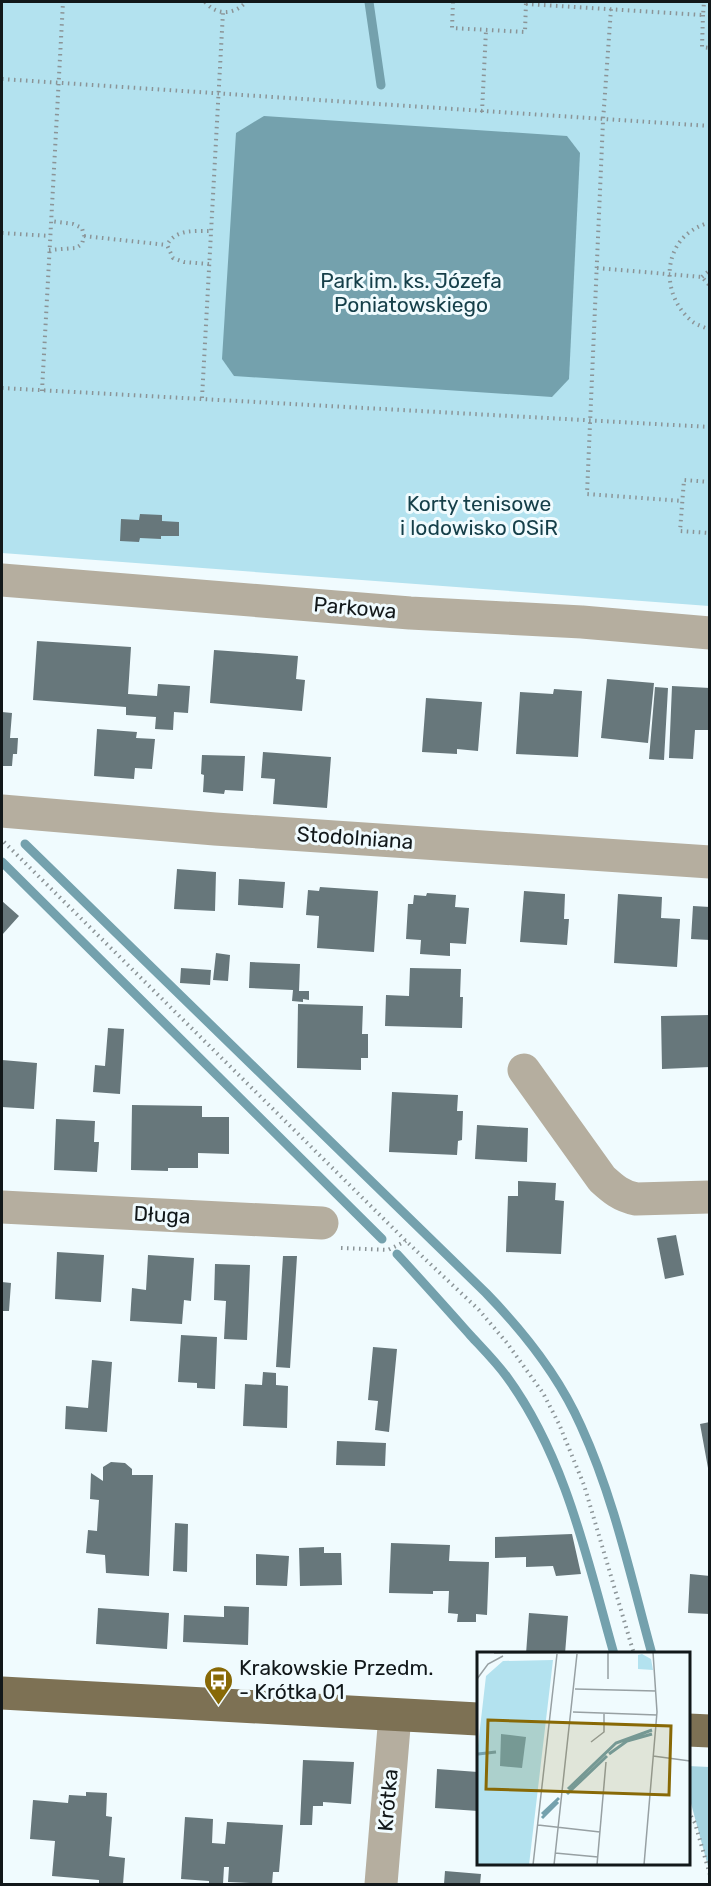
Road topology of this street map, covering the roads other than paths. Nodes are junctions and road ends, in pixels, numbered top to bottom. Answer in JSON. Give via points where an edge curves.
{"nodes":[{"id":1,"x":2,"y":580,"type":"edge"},
{"id":2,"x":710,"y":633,"type":"edge"},
{"id":3,"x":2,"y":811,"type":"edge"},
{"id":4,"x":710,"y":862,"type":"edge"},
{"id":5,"x":524,"y":1070,"type":"dead end"},
{"id":6,"x":710,"y":1197,"type":"edge"},
{"id":7,"x":2,"y":1207,"type":"edge"},
{"id":8,"x":322,"y":1223,"type":"dead end"},
{"id":9,"x":2,"y":1693,"type":"edge"},
{"id":10,"x":395,"y":1715,"type":"junction"},
{"id":11,"x":477,"y":1719,"type":"edge"},
{"id":12,"x":690,"y":1730,"type":"edge"},
{"id":13,"x":710,"y":1731,"type":"edge"},
{"id":14,"x":381,"y":1884,"type":"edge"}],
"edges":[{"from":1,"to":2,"type":"street","name":"Parkowa"},
{"from":3,"to":4,"type":"street","name":"Stodolniana"},
{"from":5,"to":6,"type":"street","via":[[602,1179],[616,1192],[636,1199]]},
{"from":7,"to":8,"type":"street","name":"Długa"},
{"from":9,"to":10,"type":"main road"},
{"from":10,"to":11,"type":"main road"},
{"from":10,"to":14,"type":"street","name":"Krótka"},
{"from":12,"to":13,"type":"main road"}]}
